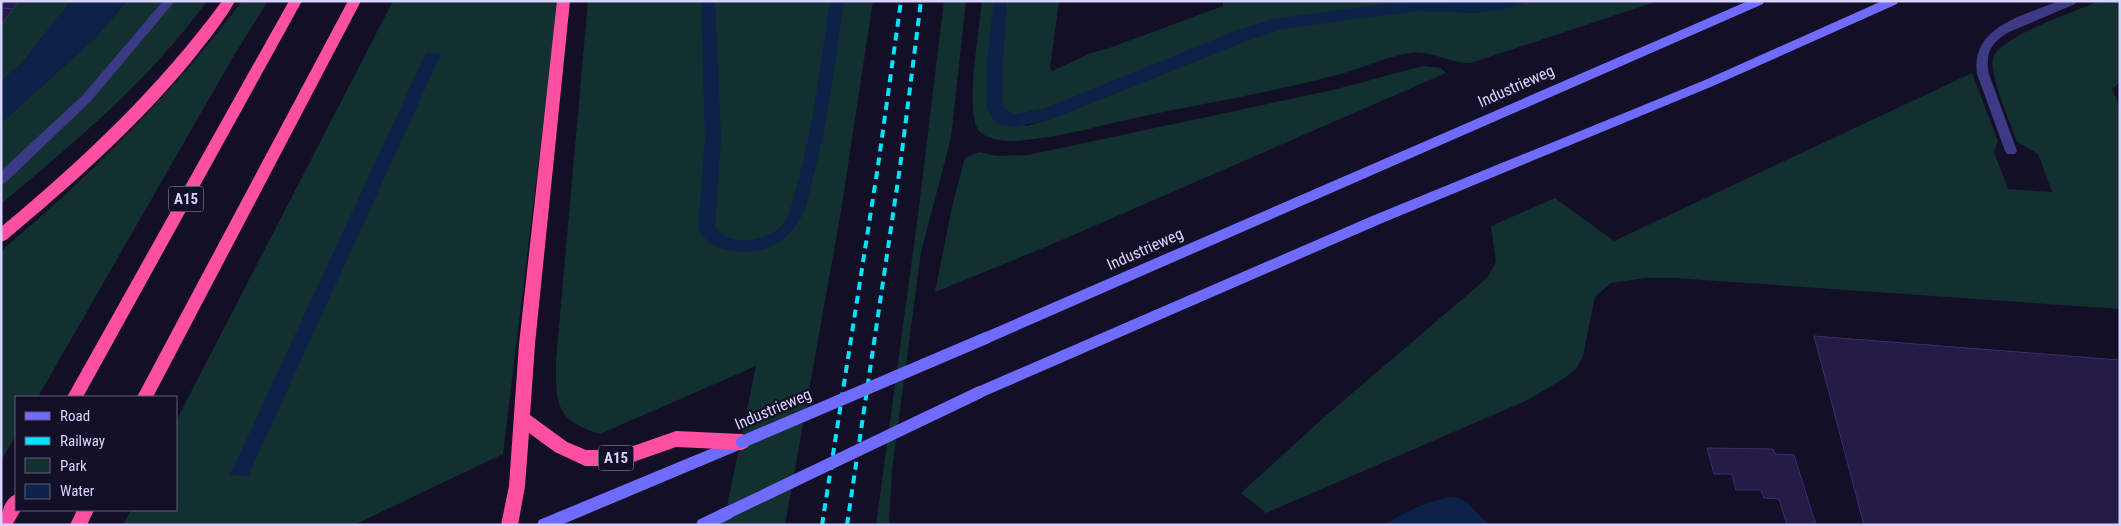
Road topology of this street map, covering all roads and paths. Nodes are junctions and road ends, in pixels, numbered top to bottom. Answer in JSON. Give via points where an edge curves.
{"nodes":[{"id":1,"x":170,"y":1,"type":"edge"},
{"id":2,"x":229,"y":1,"type":"edge"},
{"id":3,"x":296,"y":1,"type":"edge"},
{"id":4,"x":355,"y":1,"type":"edge"},
{"id":5,"x":564,"y":1,"type":"edge"},
{"id":6,"x":1759,"y":1,"type":"edge"},
{"id":7,"x":1893,"y":1,"type":"edge"},
{"id":8,"x":2071,"y":1,"type":"edge"},
{"id":9,"x":2010,"y":151,"type":"dead end"},
{"id":10,"x":1,"y":179,"type":"edge"},
{"id":11,"x":1,"y":236,"type":"edge"},
{"id":12,"x":76,"y":396,"type":"edge"},
{"id":13,"x":146,"y":396,"type":"edge"},
{"id":14,"x":521,"y":418,"type":"junction"},
{"id":15,"x":742,"y":442,"type":"junction"},
{"id":16,"x":15,"y":504,"type":"edge"},
{"id":17,"x":85,"y":511,"type":"edge"},
{"id":18,"x":3,"y":525,"type":"edge"},
{"id":19,"x":78,"y":525,"type":"edge"},
{"id":20,"x":509,"y":525,"type":"edge"},
{"id":21,"x":544,"y":525,"type":"edge"},
{"id":22,"x":703,"y":525,"type":"edge"}],
"edges":[{"from":1,"to":10,"type":"lane","via":[[87,98]]},
{"from":2,"to":11,"type":"highway","via":[[207,34],[121,130]]},
{"from":3,"to":12,"type":"highway","number":"A15"},
{"from":4,"to":13,"type":"highway"},
{"from":5,"to":14,"type":"highway"},
{"from":6,"to":15,"type":"main road","name":"Industrieweg","bridge":true},
{"from":7,"to":22,"type":"main road","bridge":true,"via":[[1709,83],[1376,220],[980,392]]},
{"from":8,"to":9,"type":"lane","via":[[1997,33],[1982,52],[1983,74]]},
{"from":14,"to":15,"type":"highway","number":"A15","via":[[560,447],[585,458],[622,458],[676,439]]},
{"from":14,"to":20,"type":"highway","via":[[517,486]]},
{"from":15,"to":21,"type":"main road","name":"Industrieweg"},
{"from":16,"to":18,"type":"highway"},
{"from":17,"to":19,"type":"highway"}]}
